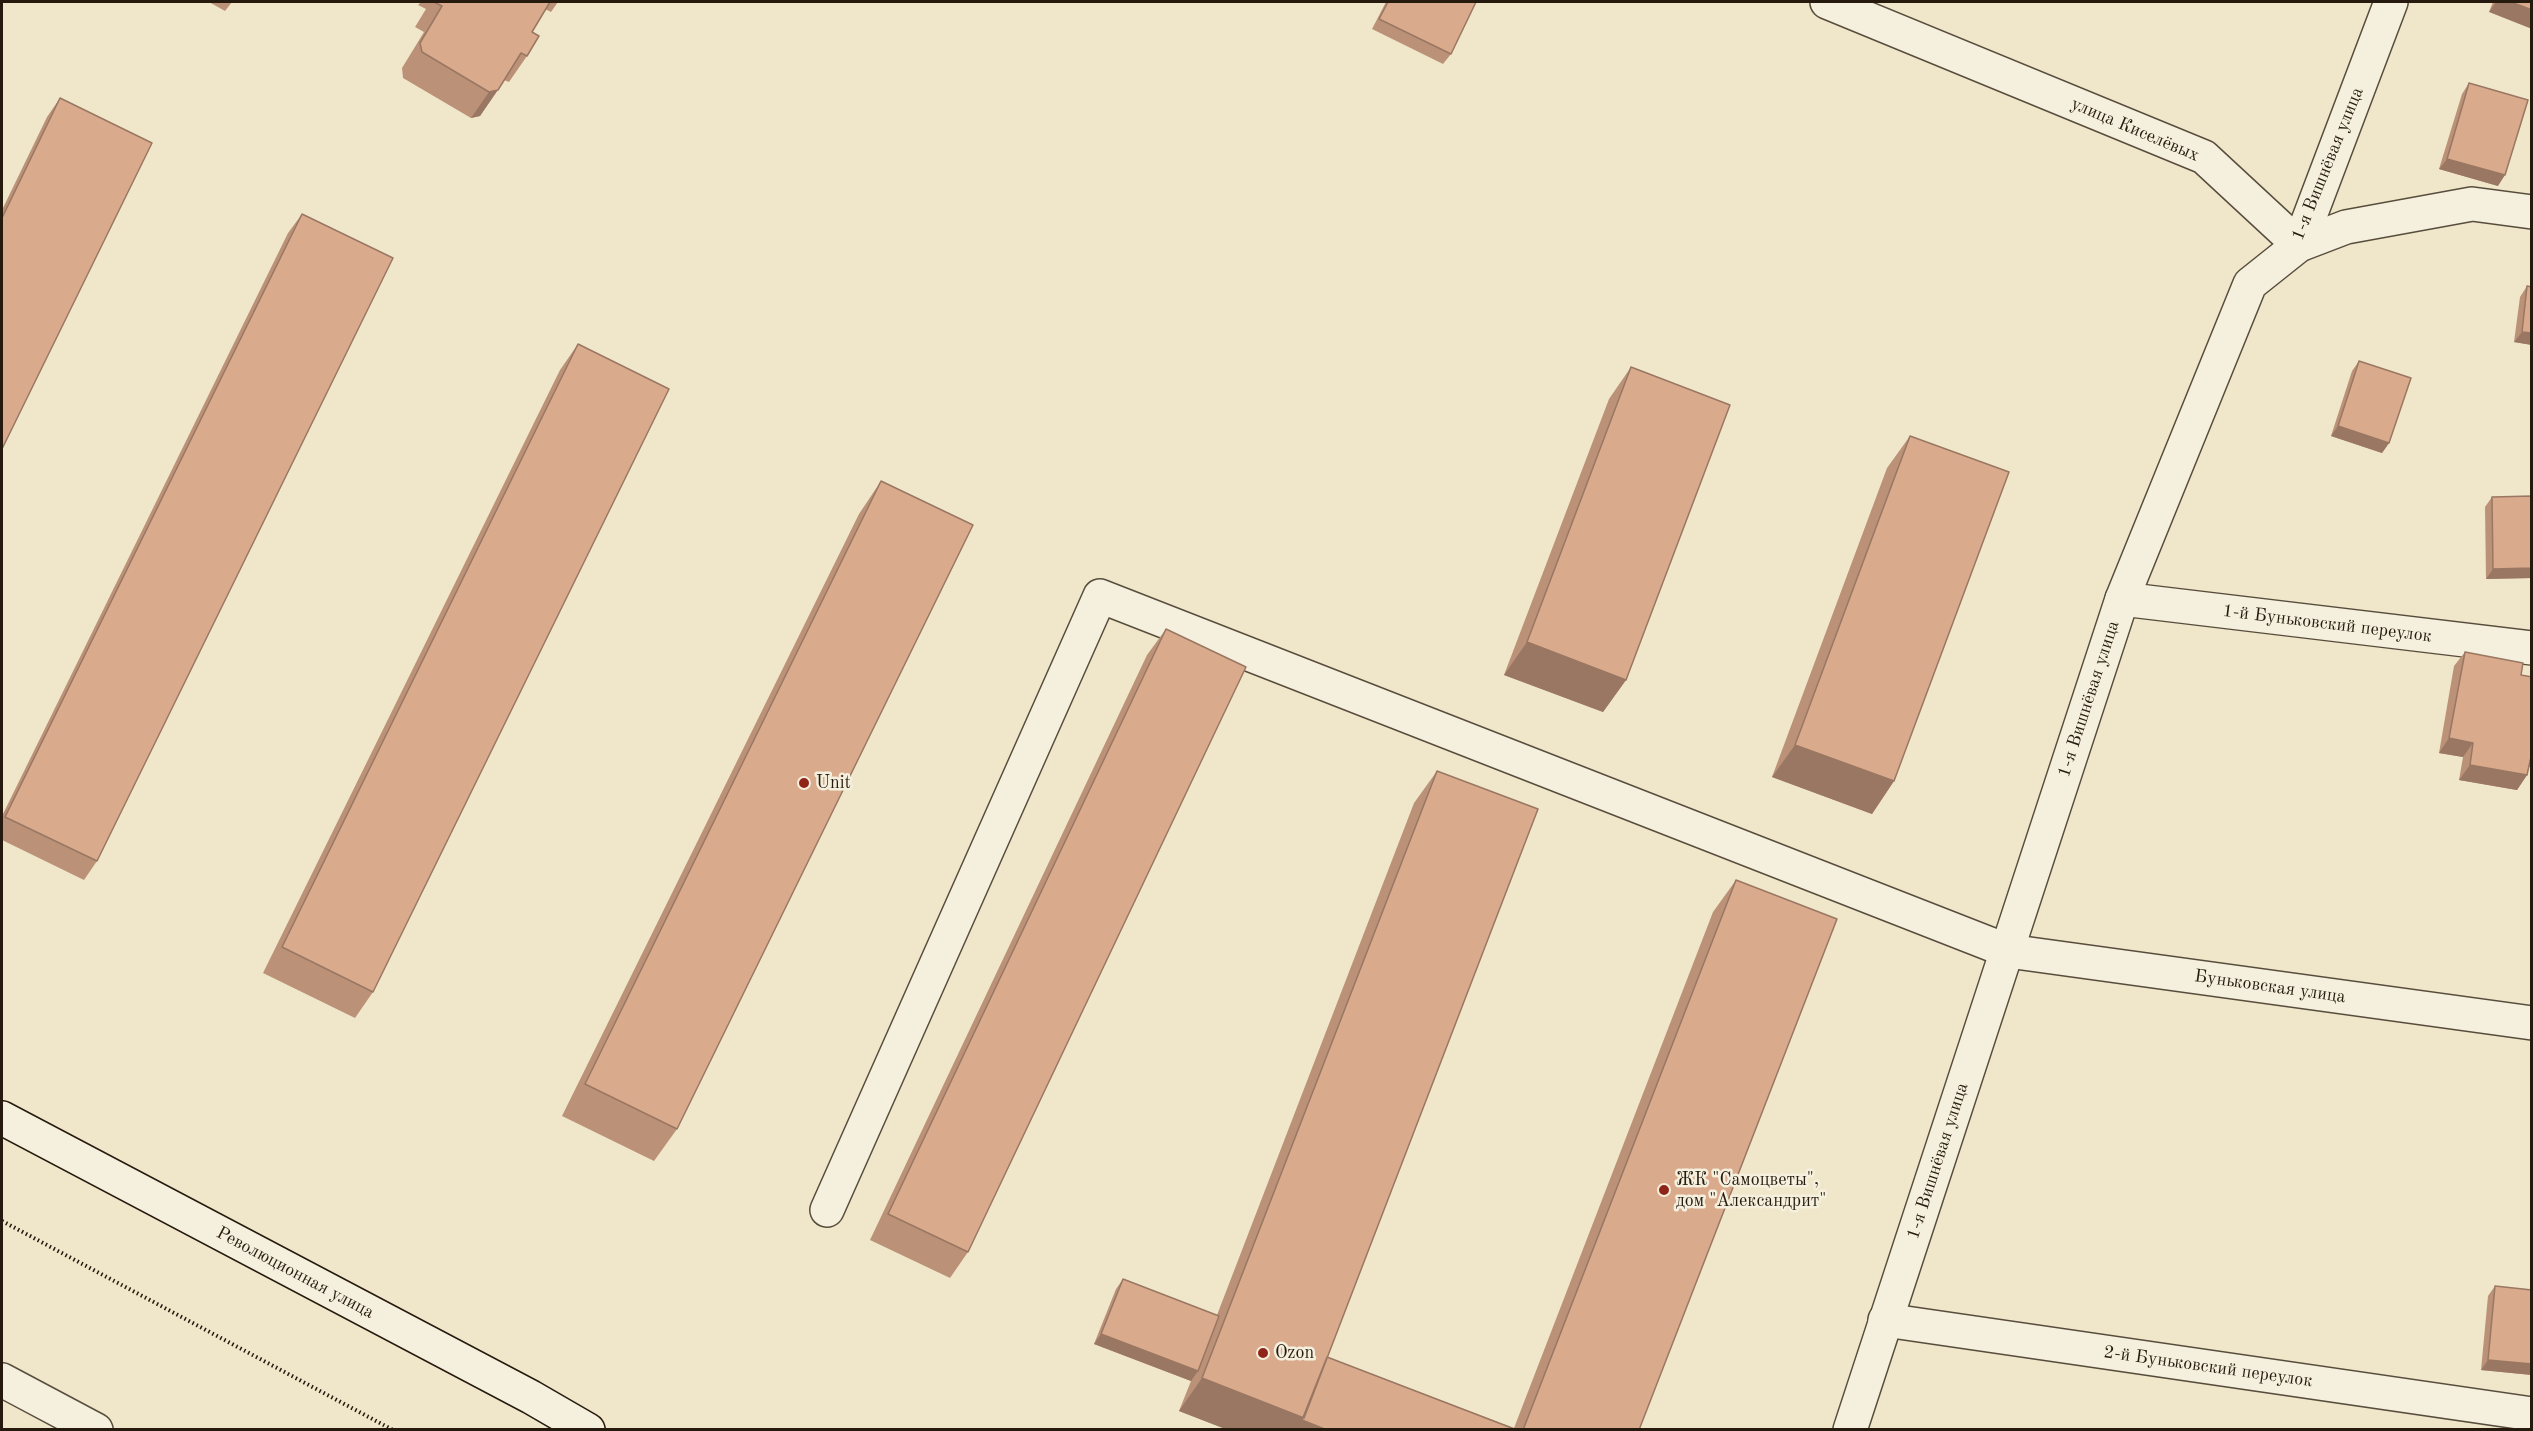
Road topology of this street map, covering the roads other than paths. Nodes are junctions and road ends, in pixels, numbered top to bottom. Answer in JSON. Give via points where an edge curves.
{"nodes":[{"id":1,"x":1827,"y":2,"type":"edge"},
{"id":2,"x":2391,"y":2,"type":"edge"},
{"id":3,"x":2532,"y":212,"type":"edge"},
{"id":4,"x":2299,"y":245,"type":"junction"},
{"id":5,"x":2122,"y":599,"type":"junction"},
{"id":6,"x":2532,"y":648,"type":"edge"},
{"id":7,"x":2008,"y":951,"type":"junction"},
{"id":8,"x":2532,"y":1023,"type":"edge"},
{"id":9,"x":2,"y":1118,"type":"edge"},
{"id":10,"x":827,"y":1210,"type":"dead end"},
{"id":11,"x":1885,"y":1320,"type":"junction"},
{"id":12,"x":2,"y":1380,"type":"edge"},
{"id":13,"x":2532,"y":1414,"type":"edge"},
{"id":14,"x":96,"y":1430,"type":"edge"},
{"id":15,"x":588,"y":1430,"type":"edge"},
{"id":16,"x":1850,"y":1430,"type":"edge"}],
"edges":[{"from":1,"to":4,"type":"street","name":"улица Киселёвых","via":[[2204,157]]},
{"from":2,"to":4,"type":"street","name":"1-я Вишнёвая улица"},
{"from":3,"to":4,"type":"street","via":[[2472,204],[2346,227]]},
{"from":4,"to":5,"type":"street","name":"1-я Вишнёвая улица","via":[[2250,284]]},
{"from":5,"to":6,"type":"street","name":"1-й Буньковский переулок"},
{"from":5,"to":7,"type":"street","name":"1-я Вишнёвая улица"},
{"from":7,"to":8,"type":"street","name":"Буньковская улица"},
{"from":7,"to":10,"type":"street","name":"Буньковская улица","via":[[1100,596]]},
{"from":7,"to":11,"type":"street","name":"1-я Вишнёвая улица"},
{"from":9,"to":15,"type":"street","name":"Революционная улица"},
{"from":11,"to":13,"type":"street","name":"2-й Буньковский переулок"},
{"from":11,"to":16,"type":"street","name":"1-я Вишнёвая улица"},
{"from":12,"to":14,"type":"street"}]}
